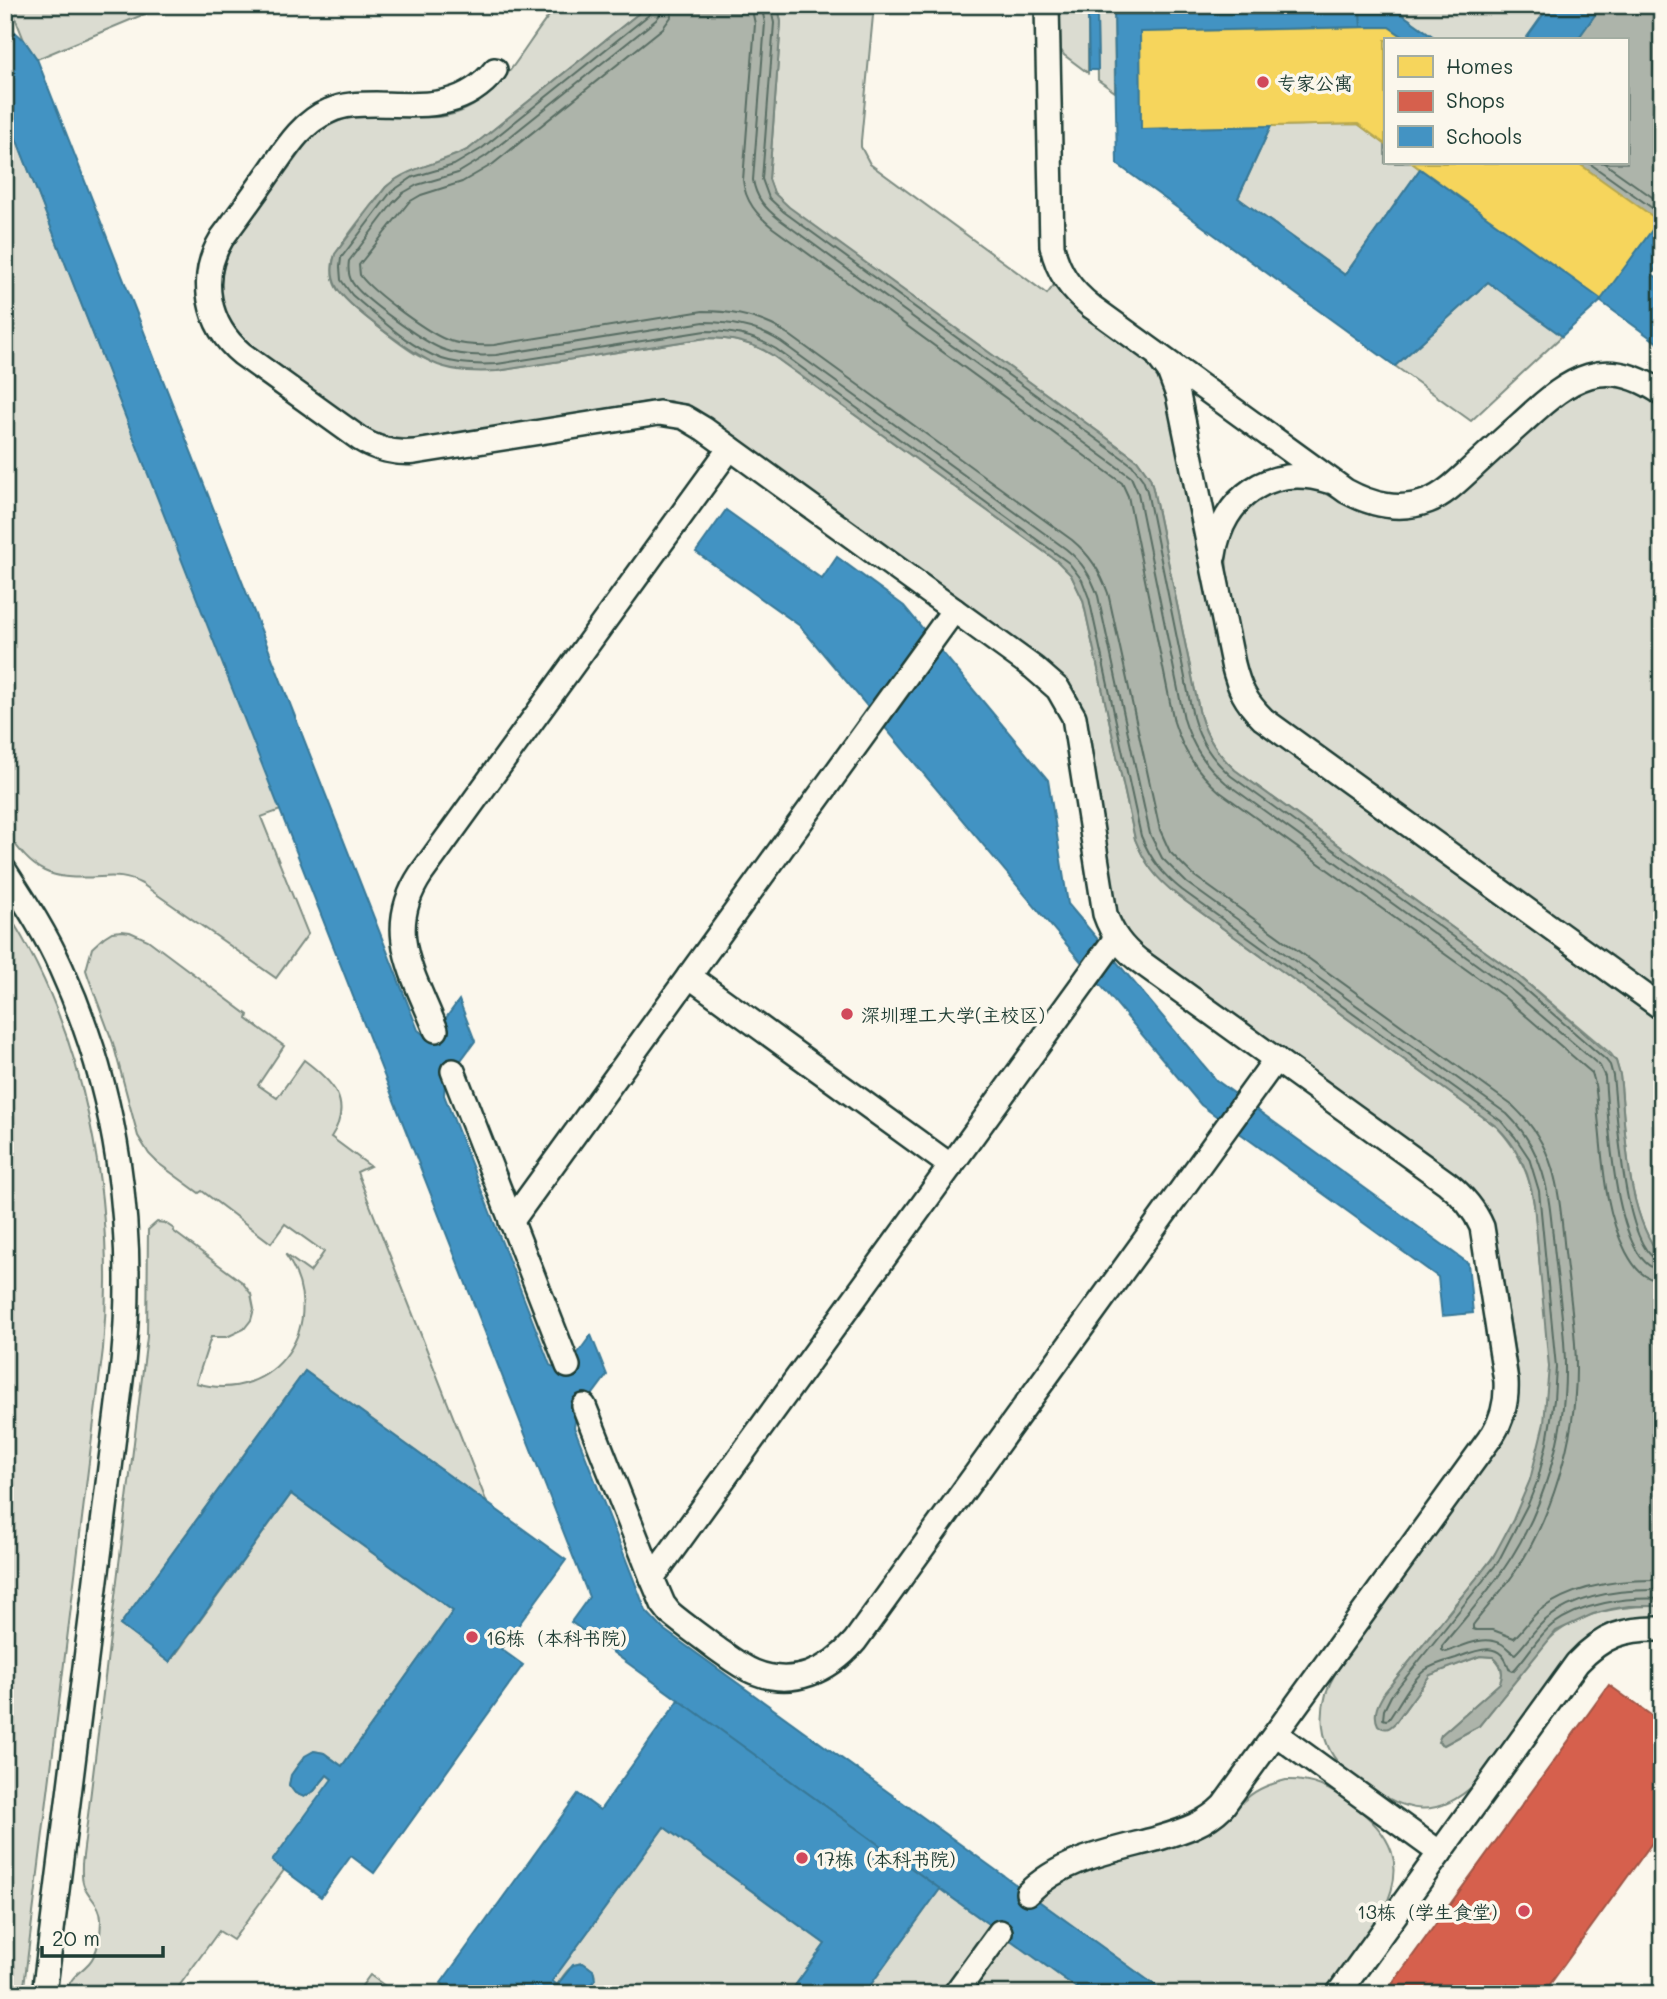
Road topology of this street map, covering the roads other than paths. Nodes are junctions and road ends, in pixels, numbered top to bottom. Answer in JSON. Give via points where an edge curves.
{"nodes":[{"id":1,"x":1047,"y":5,"type":"edge"},
{"id":2,"x":495,"y":70,"type":"dead end"},
{"id":3,"x":1147,"y":346,"type":"junction"},
{"id":4,"x":1662,"y":393,"type":"edge"},
{"id":5,"x":730,"y":448,"type":"junction"},
{"id":6,"x":1346,"y":491,"type":"junction"},
{"id":7,"x":1214,"y":572,"type":"junction"},
{"id":8,"x":954,"y":610,"type":"junction"},
{"id":9,"x":5,"y":871,"type":"edge"},
{"id":10,"x":1116,"y":938,"type":"junction"},
{"id":11,"x":689,"y":976,"type":"junction"},
{"id":12,"x":1662,"y":1008,"type":"edge"},
{"id":13,"x":436,"y":1030,"type":"dead end"},
{"id":14,"x":1276,"y":1059,"type":"junction"},
{"id":15,"x":453,"y":1071,"type":"dead end"},
{"id":16,"x":951,"y":1166,"type":"junction"},
{"id":17,"x":511,"y":1222,"type":"junction"},
{"id":18,"x":568,"y":1366,"type":"dead end"},
{"id":19,"x":584,"y":1406,"type":"dead end"},
{"id":20,"x":652,"y":1578,"type":"junction"},
{"id":21,"x":1662,"y":1629,"type":"edge"},
{"id":22,"x":1276,"y":1734,"type":"junction"},
{"id":23,"x":1440,"y":1853,"type":"junction"},
{"id":24,"x":1028,"y":1893,"type":"dead end"},
{"id":25,"x":1000,"y":1932,"type":"dead end"},
{"id":26,"x":44,"y":1994,"type":"edge"},
{"id":27,"x":955,"y":1994,"type":"edge"},
{"id":28,"x":1338,"y":1994,"type":"edge"}],
"edges":[{"from":1,"to":3,"type":"lane","via":[[1054,258],[1063,278],[1082,298]]},
{"from":2,"to":5,"type":"lane","via":[[473,91],[448,102],[350,105],[328,111],[301,130],[213,257],[209,300],[220,330],[242,354],[360,439],[386,450],[415,452],[659,413],[684,417]]},
{"from":3,"to":6,"type":"lane"},
{"from":3,"to":7,"type":"lane","via":[[1169,372],[1178,396]]},
{"from":4,"to":6,"type":"lane","via":[[1639,379],[1614,374],[1577,379],[1546,400],[1446,491],[1428,501],[1409,506],[1376,505]]},
{"from":5,"to":8,"type":"lane"},
{"from":5,"to":13,"type":"lane","via":[[414,885],[402,922],[404,946]]},
{"from":6,"to":7,"type":"lane","via":[[1326,480],[1293,475],[1252,489],[1224,519],[1215,545]]},
{"from":7,"to":12,"type":"lane","via":[[1238,683],[1263,719]]},
{"from":8,"to":10,"type":"lane","via":[[1046,678],[1074,717],[1105,914]]},
{"from":8,"to":11,"type":"lane"},
{"from":9,"to":26,"type":"lane","via":[[36,919],[81,1014],[105,1091],[127,1235],[122,1364]]},
{"from":10,"to":14,"type":"lane","via":[[1126,951]]},
{"from":10,"to":16,"type":"lane"},
{"from":11,"to":16,"type":"lane"},
{"from":11,"to":17,"type":"lane"},
{"from":14,"to":20,"type":"lane","via":[[855,1641],[834,1662],[804,1676],[775,1677],[752,1671],[670,1613]]},
{"from":14,"to":22,"type":"lane","via":[[1447,1183],[1471,1206],[1485,1240],[1507,1392],[1493,1434]]},
{"from":15,"to":17,"type":"lane"},
{"from":16,"to":20,"type":"lane"},
{"from":17,"to":18,"type":"lane"},
{"from":19,"to":20,"type":"lane"},
{"from":21,"to":23,"type":"lane","via":[[1615,1634],[1586,1654]]},
{"from":22,"to":23,"type":"lane"},
{"from":22,"to":24,"type":"lane","via":[[1223,1806],[1204,1822],[1072,1863]]},
{"from":23,"to":28,"type":"lane"},
{"from":25,"to":27,"type":"lane"}]}
